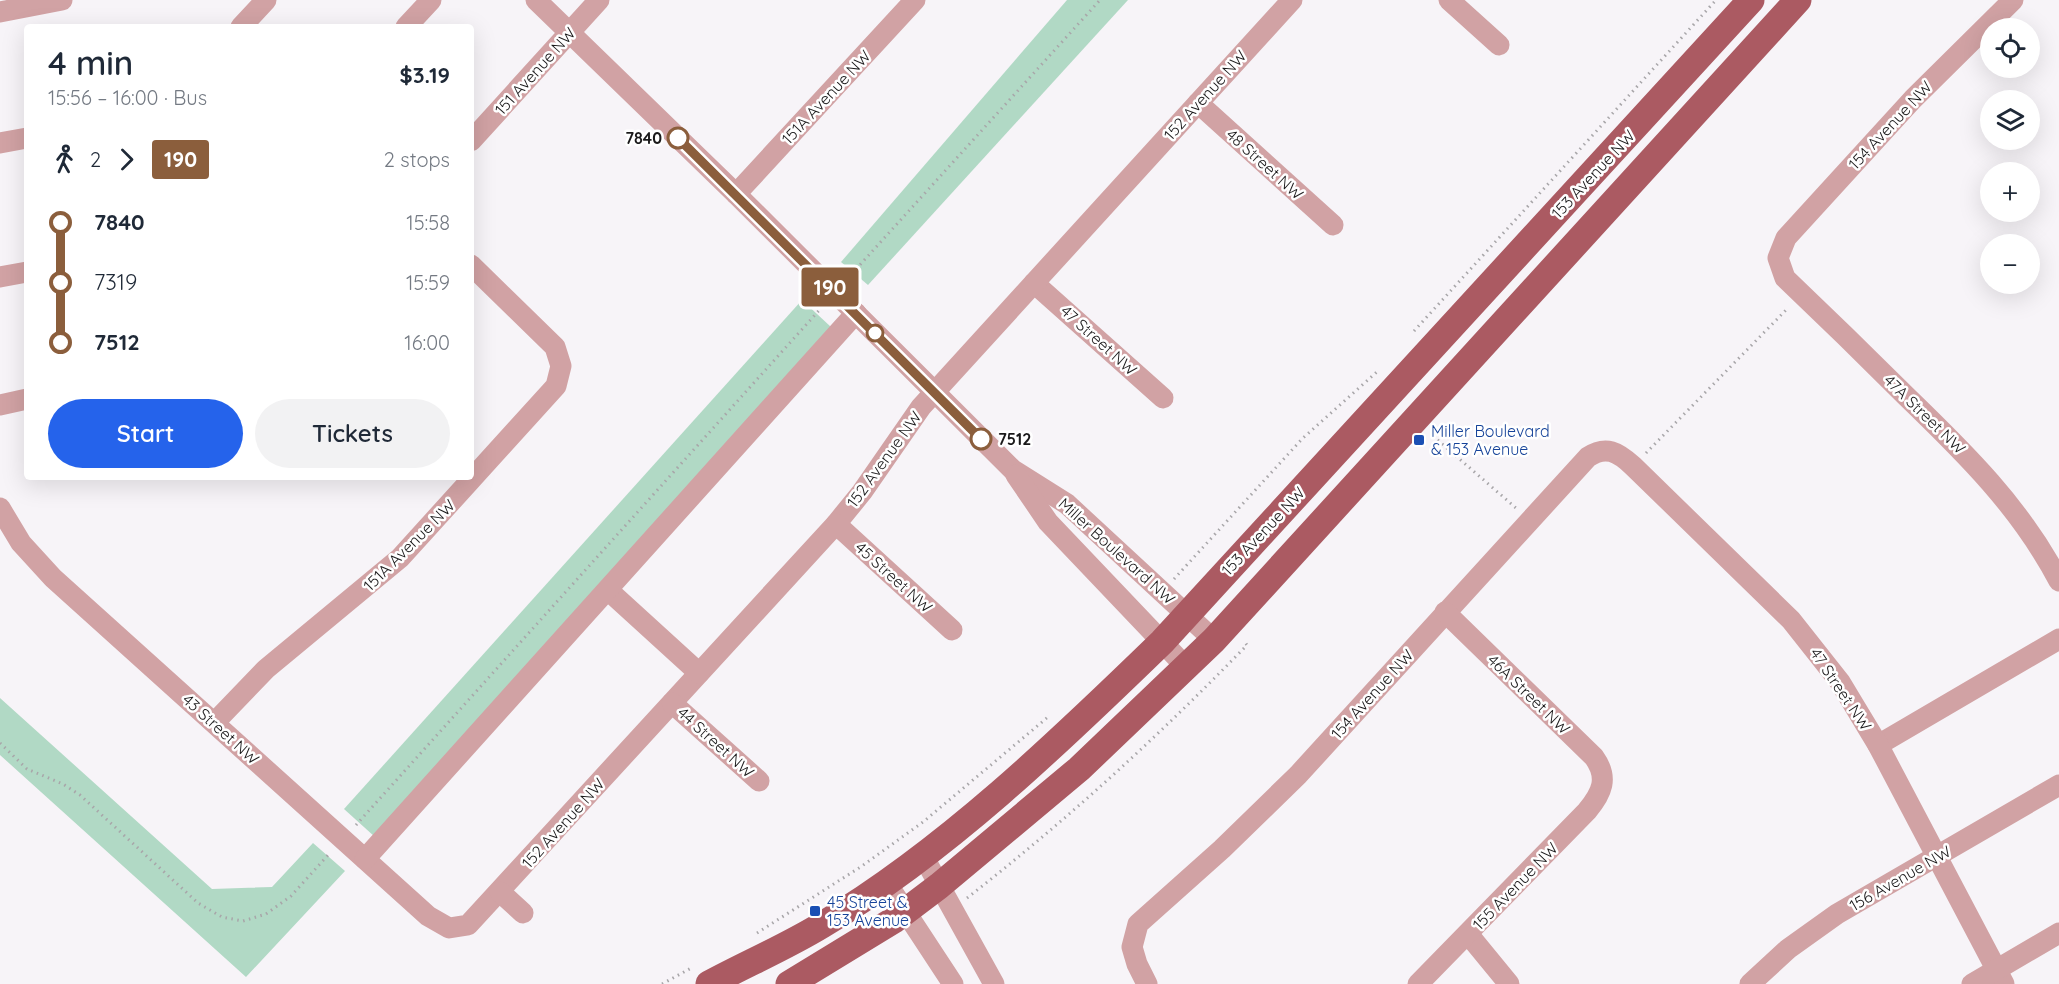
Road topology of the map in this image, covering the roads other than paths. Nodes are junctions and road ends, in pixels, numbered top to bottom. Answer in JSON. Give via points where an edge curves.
{"nodes":[{"id":1,"x":62,"y":0,"type":"edge"},
{"id":2,"x":266,"y":0,"type":"edge"},
{"id":3,"x":431,"y":0,"type":"edge"},
{"id":4,"x":536,"y":0,"type":"edge"},
{"id":5,"x":599,"y":0,"type":"edge"},
{"id":6,"x":915,"y":0,"type":"edge"},
{"id":7,"x":1292,"y":0,"type":"edge"},
{"id":8,"x":1449,"y":0,"type":"edge"},
{"id":9,"x":1751,"y":0,"type":"edge"},
{"id":10,"x":1798,"y":0,"type":"edge"},
{"id":11,"x":2013,"y":0,"type":"edge"},
{"id":12,"x":0,"y":12,"type":"edge"},
{"id":13,"x":244,"y":24,"type":"edge"},
{"id":14,"x":409,"y":24,"type":"edge"},
{"id":15,"x":569,"y":33,"type":"junction"},
{"id":16,"x":1498,"y":45,"type":"dead end"},
{"id":17,"x":1198,"y":103,"type":"junction"},
{"id":18,"x":474,"y":138,"type":"edge"},
{"id":19,"x":24,"y":139,"type":"edge"},
{"id":20,"x":0,"y":143,"type":"edge"},
{"id":21,"x":736,"y":194,"type":"junction"},
{"id":22,"x":1333,"y":225,"type":"dead end"},
{"id":23,"x":1778,"y":258,"type":"joint"},
{"id":24,"x":474,"y":268,"type":"edge"},
{"id":25,"x":24,"y":273,"type":"edge"},
{"id":26,"x":0,"y":277,"type":"edge"},
{"id":27,"x":1034,"y":283,"type":"junction"},
{"id":28,"x":856,"y":313,"type":"junction"},
{"id":29,"x":934,"y":393,"type":"junction"},
{"id":30,"x":1163,"y":398,"type":"dead end"},
{"id":31,"x":24,"y":400,"type":"edge"},
{"id":32,"x":0,"y":405,"type":"edge"},
{"id":33,"x":1607,"y":449,"type":"joint"},
{"id":34,"x":1013,"y":470,"type":"junction"},
{"id":35,"x":474,"y":478,"type":"edge"},
{"id":36,"x":472,"y":480,"type":"edge"},
{"id":37,"x":0,"y":508,"type":"edge"},
{"id":38,"x":836,"y":524,"type":"junction"},
{"id":39,"x":2059,"y":581,"type":"edge"},
{"id":40,"x":609,"y":591,"type":"junction"},
{"id":41,"x":1444,"y":612,"type":"junction"},
{"id":42,"x":1187,"y":614,"type":"junction"},
{"id":43,"x":952,"y":630,"type":"dead end"},
{"id":44,"x":2059,"y":639,"type":"edge"},
{"id":45,"x":1214,"y":640,"type":"junction"},
{"id":46,"x":1162,"y":642,"type":"junction"},
{"id":47,"x":1186,"y":668,"type":"junction"},
{"id":48,"x":699,"y":673,"type":"junction"},
{"id":49,"x":672,"y":703,"type":"junction"},
{"id":50,"x":215,"y":722,"type":"junction"},
{"id":51,"x":1878,"y":744,"type":"junction"},
{"id":52,"x":759,"y":781,"type":"dead end"},
{"id":53,"x":1604,"y":782,"type":"joint"},
{"id":54,"x":2059,"y":785,"type":"edge"},
{"id":55,"x":922,"y":854,"type":"junction"},
{"id":56,"x":1936,"y":858,"type":"junction"},
{"id":57,"x":365,"y":859,"type":"junction"},
{"id":58,"x":886,"y":882,"type":"junction"},
{"id":59,"x":939,"y":886,"type":"junction"},
{"id":60,"x":500,"y":892,"type":"junction"},
{"id":61,"x":906,"y":912,"type":"junction"},
{"id":62,"x":523,"y":913,"type":"dead end"},
{"id":63,"x":460,"y":928,"type":"joint"},
{"id":64,"x":2059,"y":933,"type":"edge"},
{"id":65,"x":1468,"y":934,"type":"junction"},
{"id":66,"x":703,"y":974,"type":"edge"},
{"id":67,"x":1999,"y":977,"type":"edge"},
{"id":68,"x":789,"y":984,"type":"edge"},
{"id":69,"x":952,"y":984,"type":"edge"},
{"id":70,"x":994,"y":984,"type":"edge"},
{"id":71,"x":1147,"y":984,"type":"edge"},
{"id":72,"x":1418,"y":984,"type":"edge"},
{"id":73,"x":1509,"y":984,"type":"edge"},
{"id":74,"x":1749,"y":984,"type":"edge"},
{"id":75,"x":1972,"y":984,"type":"edge"}],
"edges":[{"from":1,"to":12,"type":"street"},
{"from":2,"to":13,"type":"street"},
{"from":3,"to":14,"type":"street"},
{"from":4,"to":15,"type":"street","name":"Miller Boulevard NW"},
{"from":5,"to":15,"type":"street","name":"151 Avenue NW"},
{"from":6,"to":21,"type":"street","name":"151A Avenue NW"},
{"from":7,"to":17,"type":"street","name":"152 Avenue NW"},
{"from":8,"to":16,"type":"street"},
{"from":9,"to":42,"type":"main road","name":"153 Avenue NW"},
{"from":10,"to":45,"type":"main road"},
{"from":11,"to":23,"type":"street","name":"154 Avenue NW","via":[[1922,90],[1786,238]]},
{"from":15,"to":18,"type":"street","name":"151 Avenue NW"},
{"from":15,"to":21,"type":"street","name":"Miller Boulevard NW"},
{"from":17,"to":22,"type":"street","name":"48 Street NW"},
{"from":17,"to":27,"type":"street","name":"152 Avenue NW"},
{"from":19,"to":20,"type":"street"},
{"from":21,"to":28,"type":"street","name":"Miller Boulevard NW"},
{"from":23,"to":39,"type":"street","name":"47A Street NW","via":[[1785,278],[1980,468],[2030,532]]},
{"from":24,"to":35,"type":"street","name":"151A Avenue NW","via":[[555,347],[560,376],[550,396]]},
{"from":25,"to":26,"type":"street"},
{"from":27,"to":29,"type":"street","name":"152 Avenue NW"},
{"from":27,"to":30,"type":"street","name":"47 Street NW"},
{"from":28,"to":29,"type":"street","name":"Miller Boulevard NW"},
{"from":28,"to":40,"type":"street"},
{"from":29,"to":34,"type":"street","name":"Miller Boulevard NW"},
{"from":29,"to":38,"type":"street","name":"152 Avenue NW"},
{"from":31,"to":32,"type":"street"},
{"from":33,"to":41,"type":"street","name":"154 Avenue NW","via":[[1588,457]]},
{"from":33,"to":51,"type":"street","name":"47 Street NW","via":[[1633,466],[1798,628],[1840,682]]},
{"from":34,"to":42,"type":"street","name":"Miller Boulevard NW","via":[[1067,504]]},
{"from":34,"to":46,"type":"street","name":"Miller Boulevard NW","via":[[1048,522]]},
{"from":36,"to":50,"type":"street","name":"151A Avenue NW","via":[[400,558],[266,669]]},
{"from":37,"to":50,"type":"street","name":"43 Street NW","via":[[21,543],[48,573]]},
{"from":38,"to":43,"type":"street","name":"45 Street NW"},
{"from":38,"to":48,"type":"street","name":"152 Avenue NW"},
{"from":40,"to":48,"type":"street"},
{"from":40,"to":57,"type":"street"},
{"from":41,"to":53,"type":"street","name":"46A Street NW","via":[[1594,757]]},
{"from":41,"to":71,"type":"street","name":"154 Avenue NW","via":[[1298,775],[1147,915],[1133,936],[1134,956]]},
{"from":42,"to":45,"type":"street","name":"Miller Boulevard NW"},
{"from":42,"to":46,"type":"main road","name":"153 Avenue NW"},
{"from":44,"to":51,"type":"street"},
{"from":45,"to":47,"type":"main road"},
{"from":46,"to":47,"type":"street","name":"Miller Boulevard NW"},
{"from":46,"to":55,"type":"main road","name":"153 Avenue NW","via":[[1063,738]]},
{"from":47,"to":59,"type":"main road","via":[[1079,769]]},
{"from":48,"to":49,"type":"street","name":"152 Avenue NW"},
{"from":49,"to":52,"type":"street","name":"44 Street NW"},
{"from":49,"to":60,"type":"street","name":"152 Avenue NW"},
{"from":50,"to":57,"type":"street","name":"43 Street NW"},
{"from":51,"to":56,"type":"street","name":"47 Street NW"},
{"from":53,"to":65,"type":"street","name":"155 Avenue NW","via":[[1587,811]]},
{"from":54,"to":56,"type":"street","name":"156 Avenue NW"},
{"from":55,"to":58,"type":"main road","name":"153 Avenue NW"},
{"from":55,"to":59,"type":"street"},
{"from":56,"to":67,"type":"street","name":"47 Street NW"},
{"from":56,"to":74,"type":"street","name":"156 Avenue NW","via":[[1814,930]]},
{"from":57,"to":63,"type":"street","name":"43 Street NW","via":[[435,921]]},
{"from":58,"to":61,"type":"street"},
{"from":58,"to":66,"type":"main road","name":"153 Avenue NW","via":[[821,925]]},
{"from":59,"to":61,"type":"main road"},
{"from":59,"to":70,"type":"street"},
{"from":60,"to":62,"type":"street"},
{"from":60,"to":63,"type":"street","name":"152 Avenue NW","via":[[474,921]]},
{"from":61,"to":68,"type":"main road"},
{"from":61,"to":69,"type":"street"},
{"from":64,"to":67,"type":"street"},
{"from":65,"to":72,"type":"street","name":"155 Avenue NW"},
{"from":65,"to":73,"type":"street"},
{"from":67,"to":75,"type":"street"}]}
